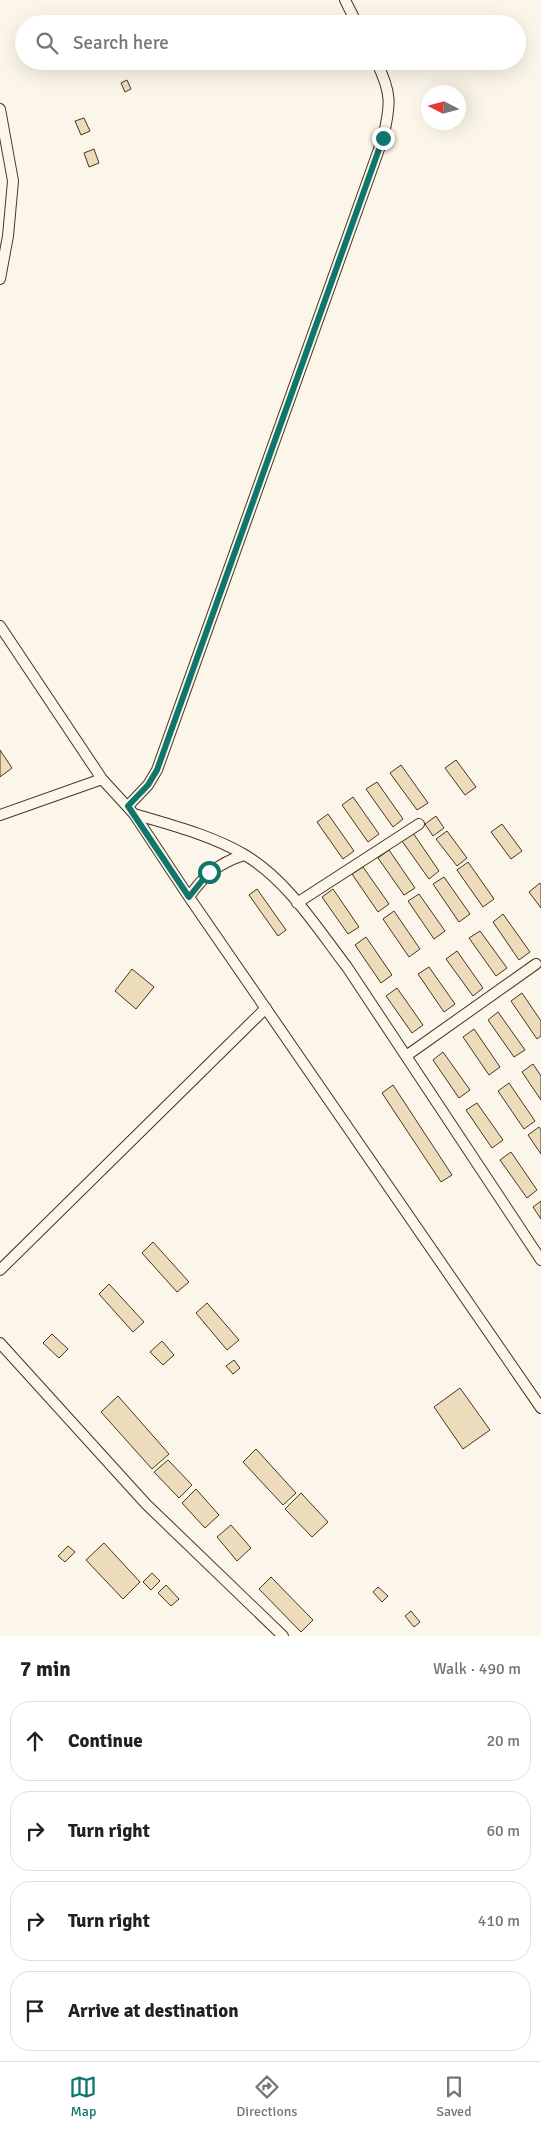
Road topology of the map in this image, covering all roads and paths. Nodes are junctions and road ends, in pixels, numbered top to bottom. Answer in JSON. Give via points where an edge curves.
{"nodes":[{"id":1,"x":345,"y":0,"type":"edge"},
{"id":2,"x":352,"y":15,"type":"edge"},
{"id":3,"x":381,"y":70,"type":"edge"},
{"id":4,"x":0,"y":110,"type":"edge"},
{"id":5,"x":0,"y":279,"type":"edge"},
{"id":6,"x":0,"y":626,"type":"edge"},
{"id":7,"x":102,"y":779,"type":"junction"},
{"id":8,"x":131,"y":810,"type":"junction"},
{"id":9,"x":0,"y":815,"type":"edge"},
{"id":10,"x":419,"y":824,"type":"dead end"},
{"id":11,"x":244,"y":854,"type":"junction"},
{"id":12,"x":189,"y":897,"type":"junction"},
{"id":13,"x":297,"y":903,"type":"junction"},
{"id":14,"x":536,"y":964,"type":"dead end"},
{"id":15,"x":266,"y":1008,"type":"junction"},
{"id":16,"x":406,"y":1056,"type":"junction"},
{"id":17,"x":541,"y":1260,"type":"edge"},
{"id":18,"x":0,"y":1270,"type":"edge"},
{"id":19,"x":0,"y":1343,"type":"edge"},
{"id":20,"x":541,"y":1408,"type":"edge"},
{"id":21,"x":282,"y":1636,"type":"edge"}],
"edges":[{"from":1,"to":2,"type":"street"},
{"from":3,"to":8,"type":"street","via":[[390,96],[383,138],[157,770]]},
{"from":4,"to":5,"type":"street","via":[[13,181]]},
{"from":6,"to":7,"type":"street"},
{"from":7,"to":8,"type":"street"},
{"from":7,"to":9,"type":"street"},
{"from":8,"to":11,"type":"street","via":[[210,838]]},
{"from":8,"to":12,"type":"street"},
{"from":10,"to":13,"type":"street"},
{"from":11,"to":12,"type":"street","via":[[219,864]]},
{"from":11,"to":13,"type":"street","via":[[262,867]]},
{"from":12,"to":15,"type":"street"},
{"from":13,"to":16,"type":"street","via":[[347,967]]},
{"from":14,"to":16,"type":"street"},
{"from":15,"to":18,"type":"street"},
{"from":15,"to":20,"type":"street"},
{"from":16,"to":17,"type":"street"},
{"from":19,"to":21,"type":"street","via":[[146,1504]]}]}
